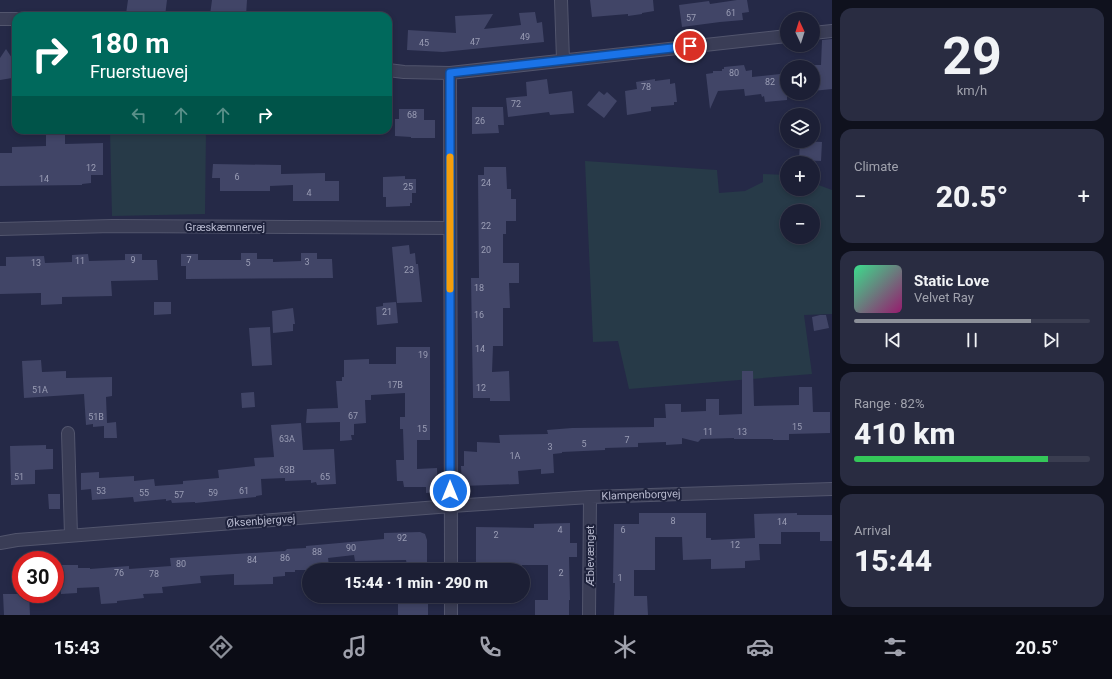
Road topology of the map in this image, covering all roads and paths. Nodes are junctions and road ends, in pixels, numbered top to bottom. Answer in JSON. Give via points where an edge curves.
{"nodes":[{"id":1,"x":561,"y":0,"type":"edge"},
{"id":2,"x":0,"y":19,"type":"edge"},
{"id":3,"x":12,"y":19,"type":"edge"},
{"id":4,"x":832,"y":31,"type":"edge"},
{"id":5,"x":820,"y":32,"type":"edge"},
{"id":6,"x":780,"y":37,"type":"edge"},
{"id":7,"x":563,"y":60,"type":"junction"},
{"id":8,"x":392,"y":70,"type":"edge"},
{"id":9,"x":450,"y":73,"type":"junction"},
{"id":10,"x":450,"y":228,"type":"junction"},
{"id":11,"x":0,"y":229,"type":"edge"},
{"id":12,"x":68,"y":433,"type":"dead end"},
{"id":13,"x":832,"y":489,"type":"edge"},
{"id":14,"x":590,"y":497,"type":"junction"},
{"id":15,"x":450,"y":506,"type":"junction"},
{"id":16,"x":71,"y":536,"type":"junction"},
{"id":17,"x":0,"y":543,"type":"edge"},
{"id":18,"x":451,"y":563,"type":"edge"},
{"id":19,"x":451,"y":603,"type":"edge"},
{"id":20,"x":451,"y":615,"type":"edge"},
{"id":21,"x":589,"y":615,"type":"edge"}],
"edges":[{"from":1,"to":7,"type":"street"},
{"from":2,"to":3,"type":"street"},
{"from":4,"to":5,"type":"street"},
{"from":6,"to":7,"type":"street"},
{"from":7,"to":9,"type":"street"},
{"from":8,"to":9,"type":"street"},
{"from":9,"to":10,"type":"street"},
{"from":10,"to":11,"type":"street","name":"Græskæmnervej","via":[[112,226]]},
{"from":10,"to":15,"type":"street"},
{"from":12,"to":16,"type":"street"},
{"from":13,"to":14,"type":"street","name":"Klampenborgvej"},
{"from":14,"to":15,"type":"street","name":"Klampenborgvej"},
{"from":14,"to":21,"type":"street","name":"Æblevænget"},
{"from":15,"to":16,"type":"street","name":"Øksenbjergvej"},
{"from":15,"to":18,"type":"street"},
{"from":16,"to":17,"type":"street","name":"Øksenbjergvej"},
{"from":19,"to":20,"type":"street"}]}
